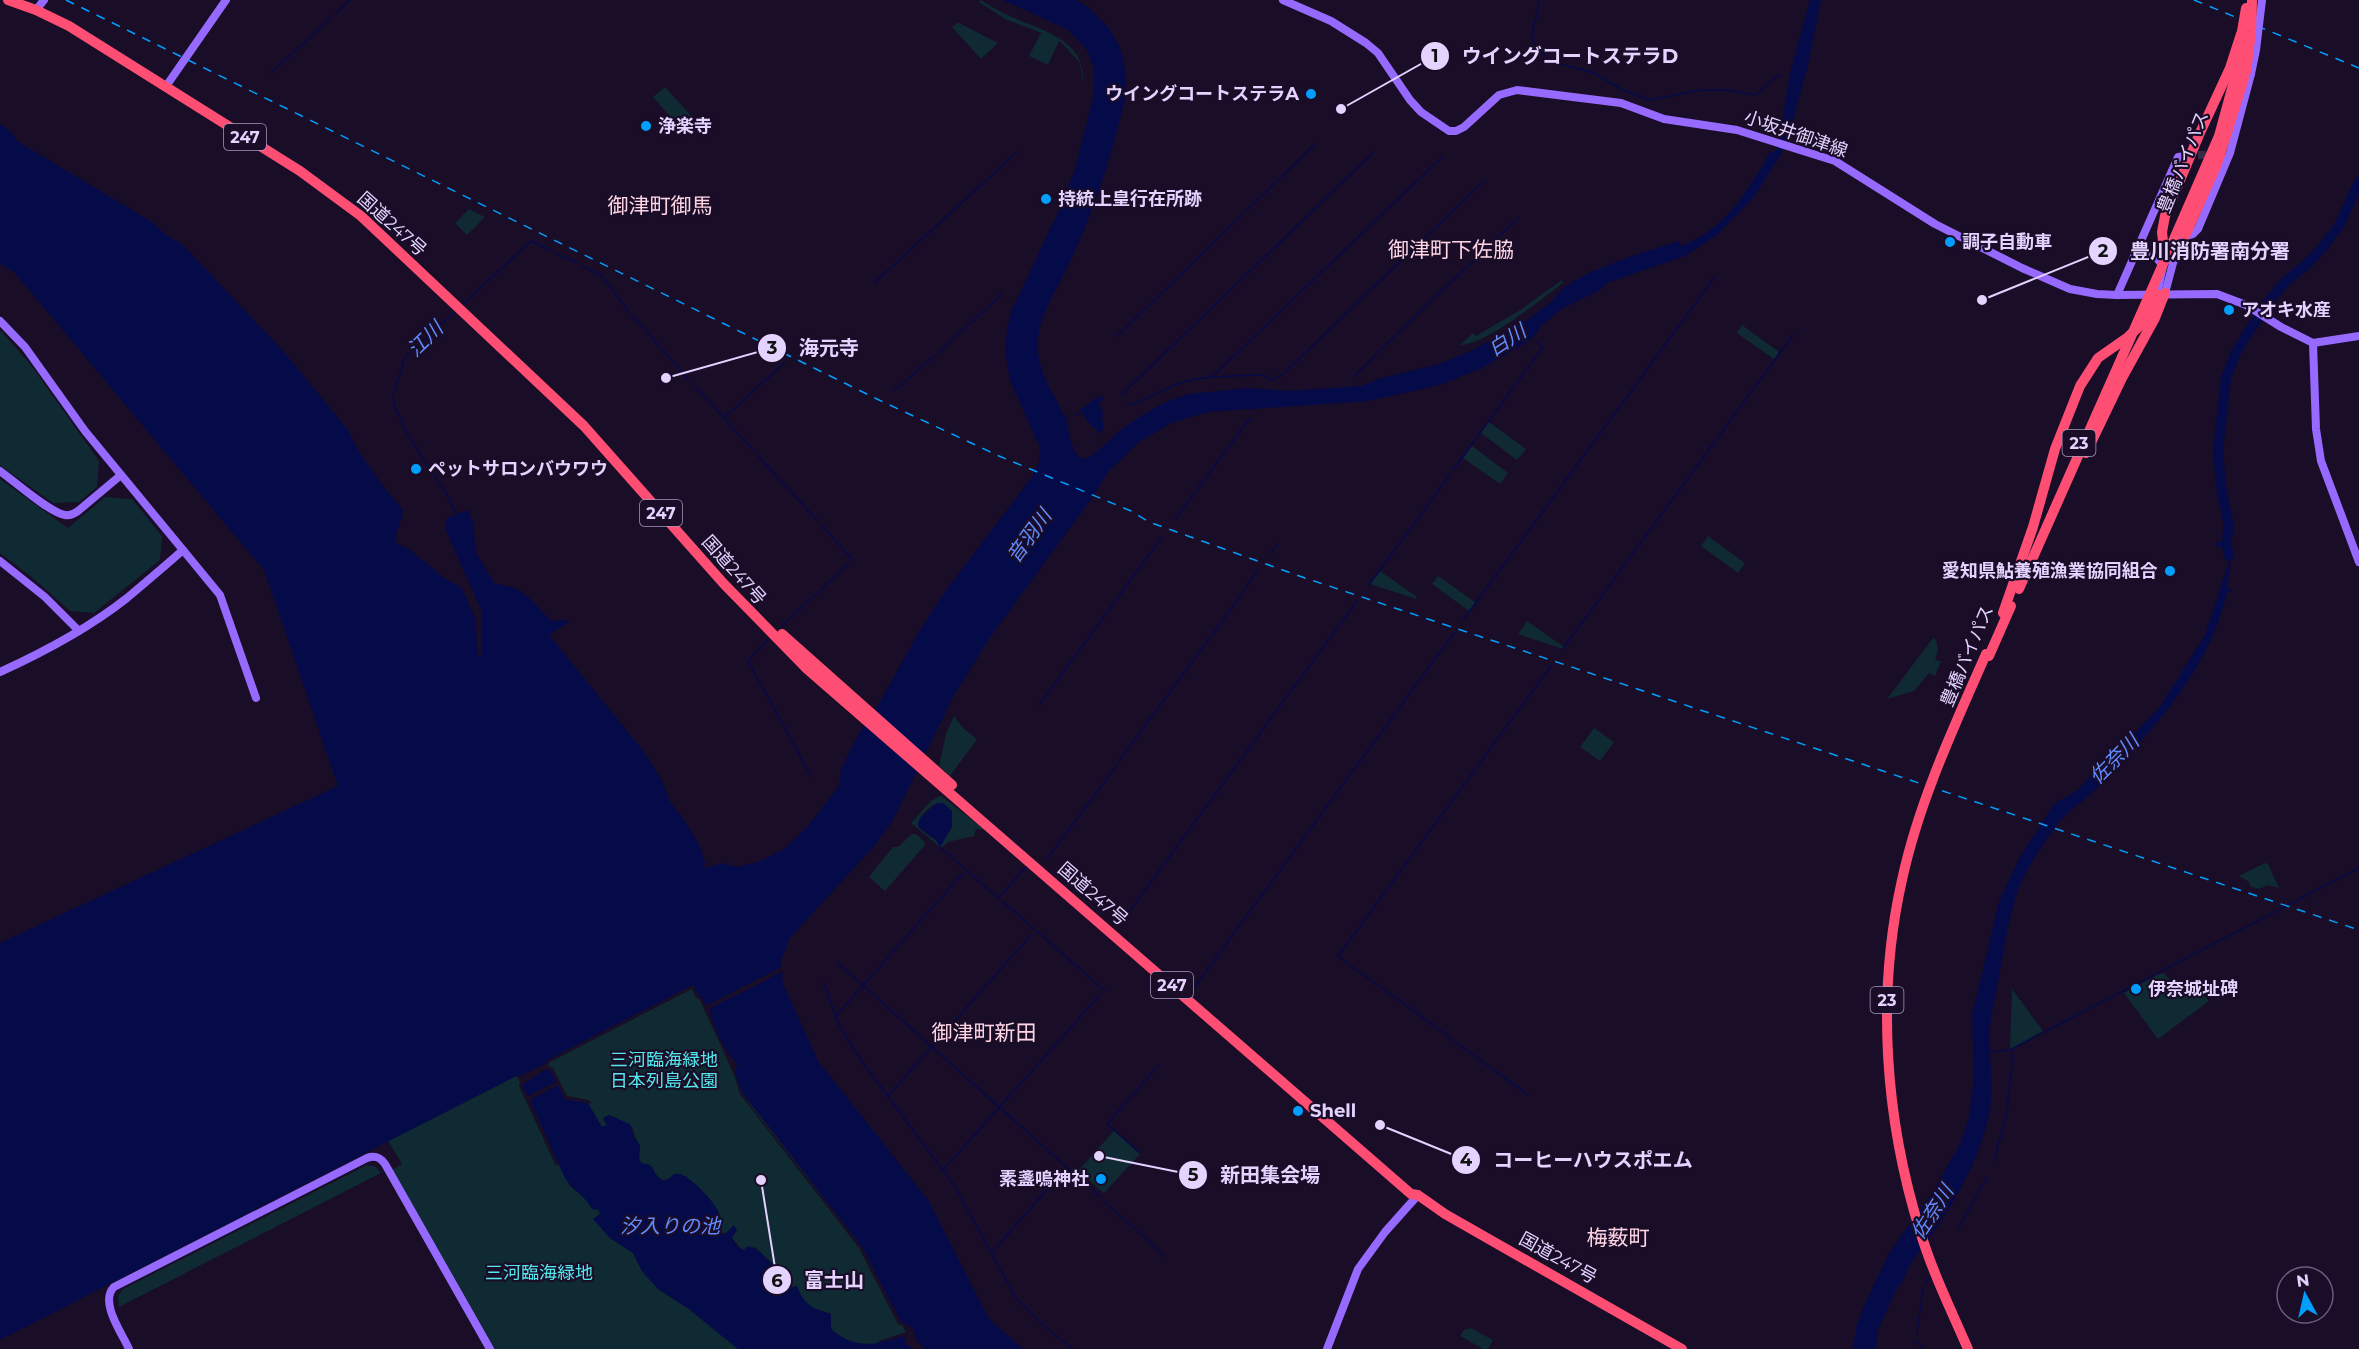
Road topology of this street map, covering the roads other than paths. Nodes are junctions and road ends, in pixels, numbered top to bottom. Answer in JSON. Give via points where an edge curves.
{"nodes":[{"id":1,"x":8,"y":0,"type":"edge"},
{"id":2,"x":27,"y":0,"type":"edge"},
{"id":3,"x":226,"y":0,"type":"edge"},
{"id":4,"x":1283,"y":0,"type":"edge"},
{"id":5,"x":2250,"y":0,"type":"edge"},
{"id":6,"x":2262,"y":0,"type":"edge"},
{"id":7,"x":40,"y":5,"type":"edge"},
{"id":8,"x":2240,"y":71,"type":"junction"},
{"id":9,"x":169,"y":82,"type":"junction"},
{"id":10,"x":2182,"y":156,"type":"dead end"},
{"id":11,"x":2185,"y":236,"type":"junction"},
{"id":12,"x":2138,"y":249,"type":"junction"},
{"id":13,"x":2164,"y":269,"type":"junction"},
{"id":14,"x":2161,"y":293,"type":"junction"},
{"id":15,"x":2117,"y":296,"type":"junction"},
{"id":16,"x":461,"y":306,"type":"junction"},
{"id":17,"x":0,"y":321,"type":"edge"},
{"id":18,"x":2359,"y":336,"type":"edge"},
{"id":19,"x":2313,"y":343,"type":"junction"},
{"id":20,"x":0,"y":471,"type":"edge"},
{"id":21,"x":121,"y":476,"type":"junction"},
{"id":22,"x":2039,"y":530,"type":"junction"},
{"id":23,"x":183,"y":550,"type":"junction"},
{"id":24,"x":0,"y":561,"type":"edge"},
{"id":25,"x":2359,"y":562,"type":"edge"},
{"id":26,"x":79,"y":630,"type":"junction"},
{"id":27,"x":0,"y":672,"type":"edge"},
{"id":28,"x":256,"y":698,"type":"dead end"},
{"id":29,"x":1418,"y":1195,"type":"junction"},
{"id":30,"x":129,"y":1349,"type":"edge"},
{"id":31,"x":490,"y":1349,"type":"edge"},
{"id":32,"x":1327,"y":1349,"type":"edge"},
{"id":33,"x":1682,"y":1349,"type":"edge"},
{"id":34,"x":1969,"y":1349,"type":"edge"}],
"edges":[{"from":1,"to":7,"type":"highway","name":"国道247号","number":"247"},
{"from":2,"to":7,"type":"highway","name":"国道247号","number":"247"},
{"from":3,"to":9,"type":"main road"},
{"from":4,"to":15,"type":"main road","name":"小坂井御津線","via":[[1331,21],[1366,43],[1378,53],[1421,112],[1449,131],[1464,127],[1499,95],[1517,90],[1613,101],[1664,119],[1737,130],[1835,161],[1935,224],[2070,289]]},
{"from":5,"to":8,"type":"highway","name":"豊橋バイパス","number":"23","bridge":true},
{"from":5,"to":8,"type":"highway","name":"豊橋バイパス","number":"23","bridge":true,"via":[[2242,31]]},
{"from":6,"to":8,"type":"main road","bridge":true,"via":[[2256,50]]},
{"from":7,"to":9,"type":"highway","name":"国道247号","number":"247"},
{"from":7,"to":16,"type":"highway","name":"国道247号","number":"247","via":[[321,185]]},
{"from":8,"to":11,"type":"highway","via":[[2217,164]]},
{"from":8,"to":11,"type":"main road","via":[[2227,151],[2230,153],[2198,229]]},
{"from":8,"to":13,"type":"highway","via":[[2199,135],[2165,216]]},
{"from":8,"to":22,"type":"highway","name":"豊橋バイパス","number":"23","bridge":true,"via":[[2169,245]]},
{"from":9,"to":16,"type":"highway","name":"国道247号","number":"247","via":[[327,182],[363,211]]},
{"from":10,"to":12,"type":"main road"},
{"from":11,"to":14,"type":"main road"},
{"from":12,"to":13,"type":"main road","via":[[2156,257]]},
{"from":12,"to":15,"type":"main road"},
{"from":13,"to":14,"type":"main road"},
{"from":14,"to":15,"type":"main road","name":"小坂井御津線"},
{"from":14,"to":19,"type":"main road","name":"小坂井御津線","via":[[2217,294],[2250,307]]},
{"from":14,"to":22,"type":"highway","via":[[2155,318],[2095,437]]},
{"from":14,"to":22,"type":"highway","via":[[2145,321],[2104,352],[2086,375],[2055,449]]},
{"from":16,"to":29,"type":"highway","name":"国道247号","number":"247","via":[[584,426],[807,669],[865,713]]},
{"from":17,"to":21,"type":"main road","via":[[36,361]]},
{"from":18,"to":19,"type":"main road"},
{"from":19,"to":25,"type":"main road","via":[[2315,418],[2321,461]]},
{"from":20,"to":21,"type":"main road","via":[[65,515],[78,512]]},
{"from":21,"to":23,"type":"main road"},
{"from":22,"to":34,"type":"highway","name":"豊橋バイパス","number":"23","bridge":true,"via":[[1924,812],[1904,892],[1891,984],[1895,1099],[1908,1173],[1933,1256]]},
{"from":22,"to":34,"type":"highway","name":"豊橋バイパス","number":"23","bridge":true,"via":[[1935,774],[1913,837],[1894,923],[1888,984],[1889,1072],[1904,1174],[1921,1233]]},
{"from":23,"to":26,"type":"main road","via":[[126,599]]},
{"from":23,"to":28,"type":"main road","via":[[219,595]]},
{"from":24,"to":26,"type":"main road"},
{"from":26,"to":27,"type":"main road"},
{"from":29,"to":32,"type":"main road","via":[[1358,1269]]},
{"from":29,"to":33,"type":"highway","name":"国道247号","number":"247"},
{"from":30,"to":31,"type":"main road","via":[[108,1302],[114,1287],[374,1157],[385,1164]]}]}
